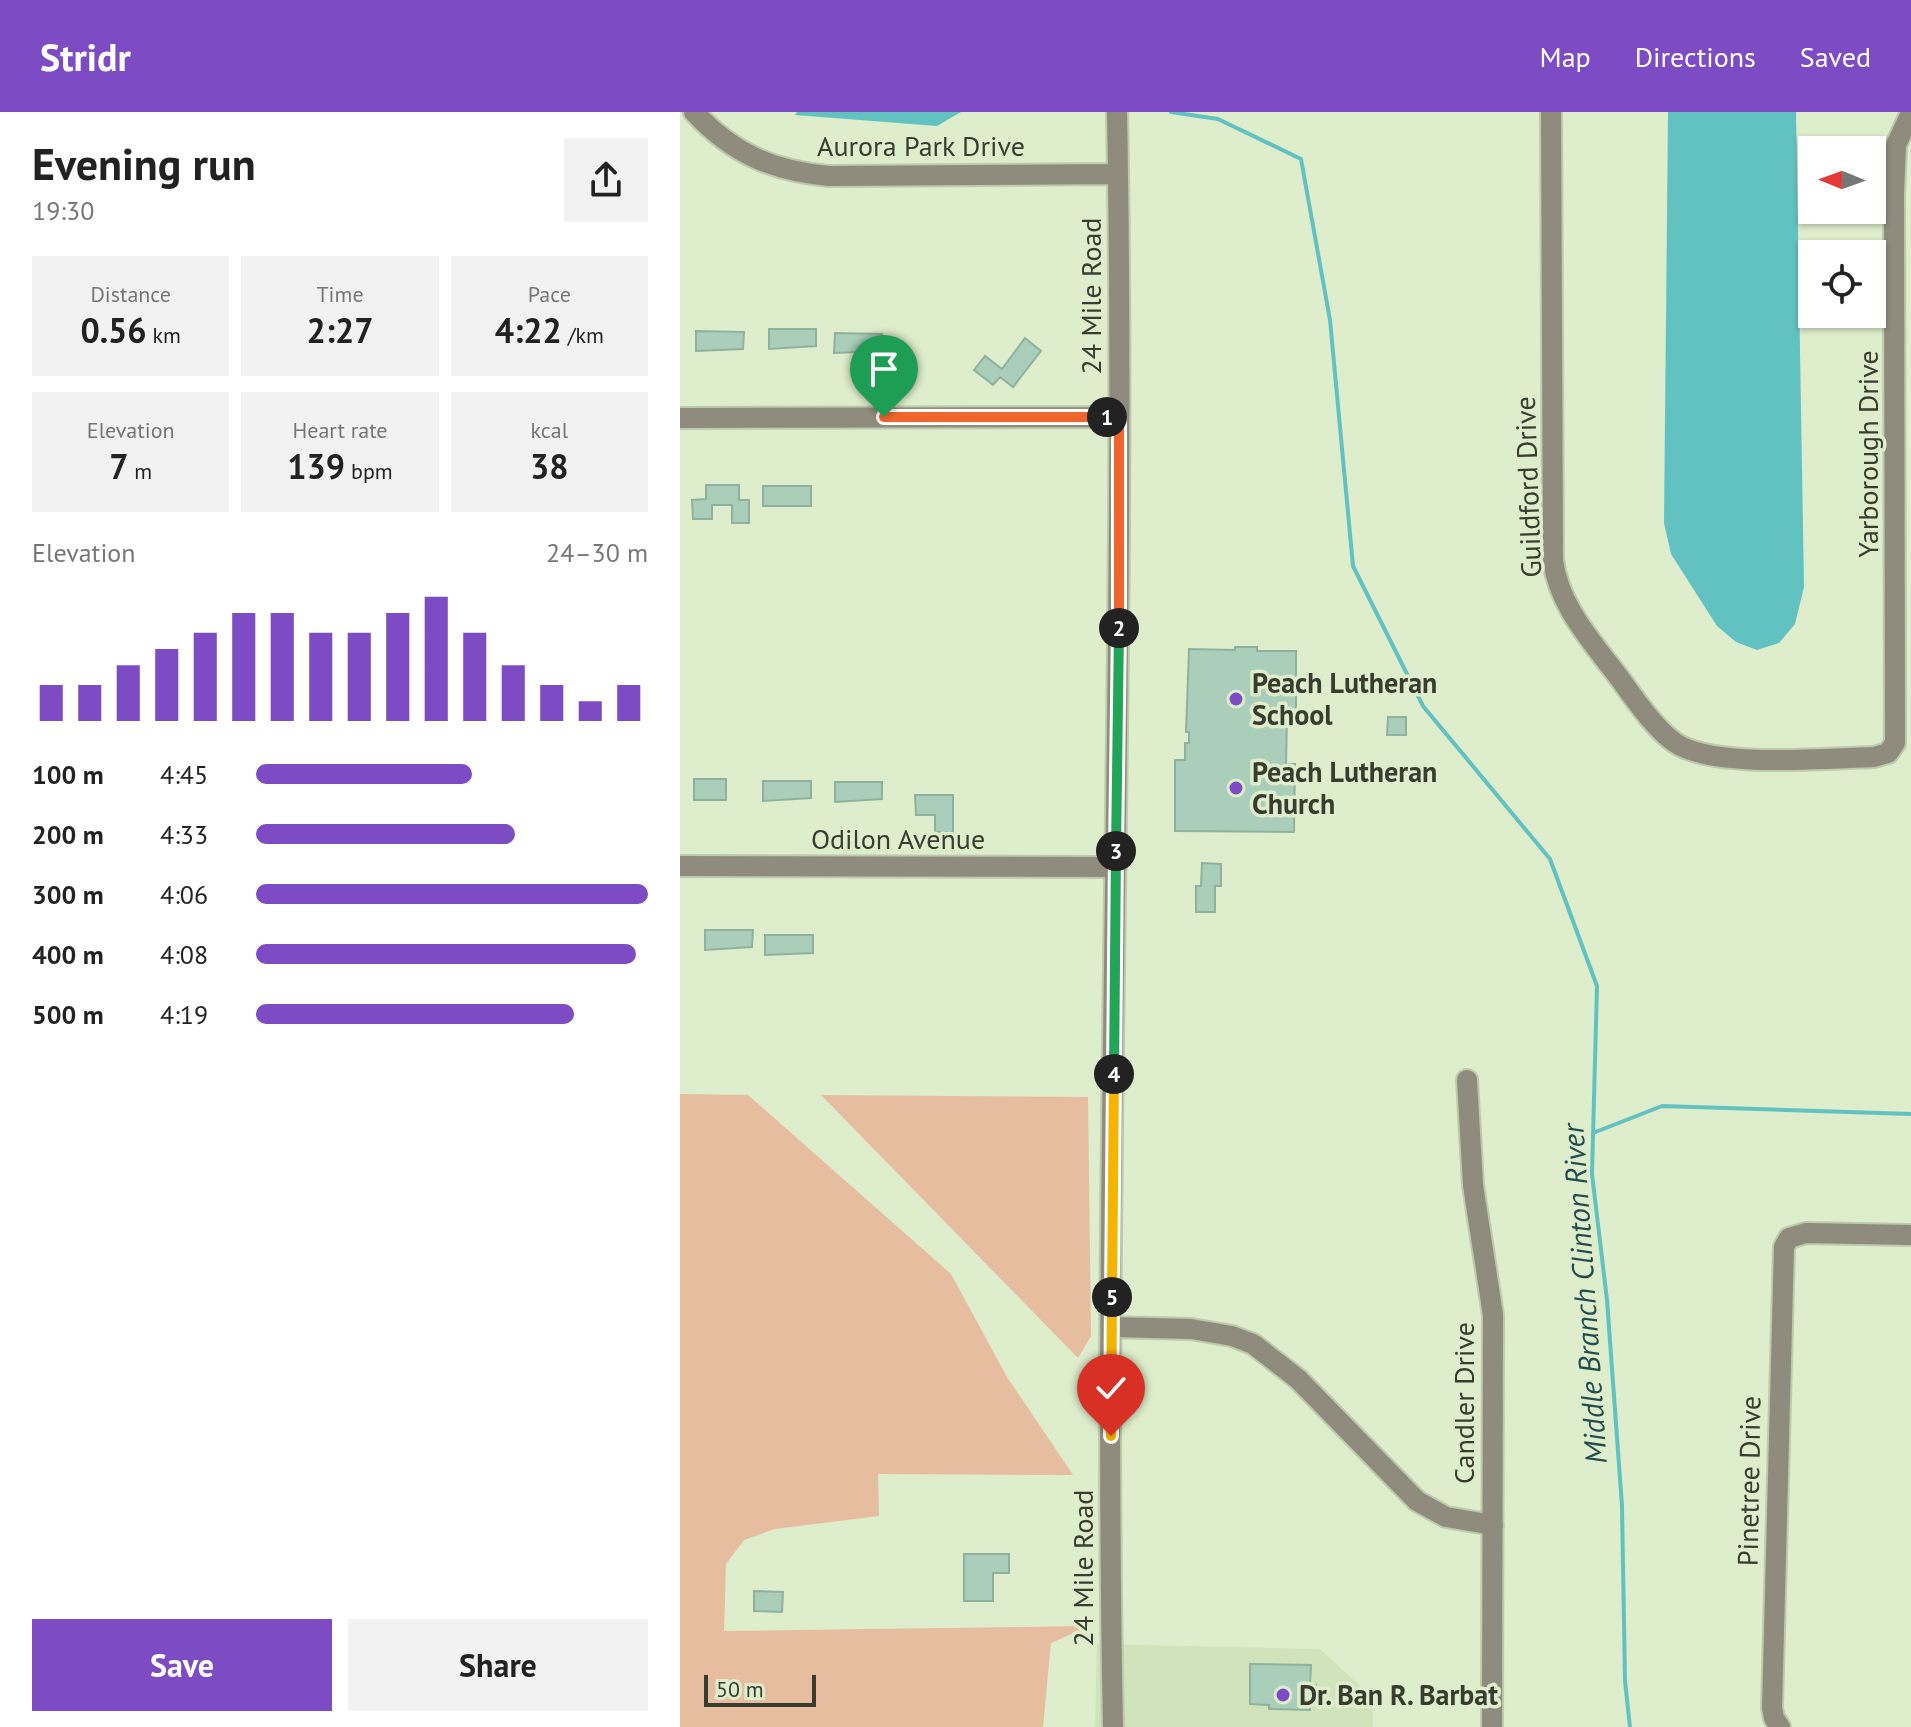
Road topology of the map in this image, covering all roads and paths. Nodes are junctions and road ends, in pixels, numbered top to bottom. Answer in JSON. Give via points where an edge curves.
{"nodes":[{"id":1,"x":694,"y":112,"type":"edge"},
{"id":2,"x":1117,"y":112,"type":"edge"},
{"id":3,"x":1551,"y":112,"type":"edge"},
{"id":4,"x":1911,"y":113,"type":"edge"},
{"id":5,"x":1118,"y":174,"type":"junction"},
{"id":6,"x":1119,"y":417,"type":"junction"},
{"id":7,"x":680,"y":418,"type":"edge"},
{"id":8,"x":1904,"y":520,"type":"edge"},
{"id":9,"x":1892,"y":750,"type":"joint"},
{"id":10,"x":680,"y":866,"type":"edge"},
{"id":11,"x":1116,"y":867,"type":"junction"},
{"id":12,"x":1467,"y":1080,"type":"dead end"},
{"id":13,"x":1911,"y":1235,"type":"edge"},
{"id":14,"x":1112,"y":1327,"type":"junction"},
{"id":15,"x":1493,"y":1525,"type":"junction"},
{"id":16,"x":1778,"y":1726,"type":"edge"},
{"id":17,"x":1113,"y":1727,"type":"edge"},
{"id":18,"x":1492,"y":1727,"type":"edge"}],
"edges":[{"from":1,"to":5,"type":"street","name":"Aurora Park Drive","via":[[749,156],[803,174]]},
{"from":2,"to":5,"type":"street","name":"24 Mile Road"},
{"from":3,"to":9,"type":"street","name":"Guildford Drive","via":[[1553,560],[1562,597],[1661,730],[1686,749],[1730,759],[1874,757]]},
{"from":4,"to":8,"type":"street","name":"Yarborough Drive","via":[[1895,157]]},
{"from":5,"to":6,"type":"street","name":"24 Mile Road"},
{"from":6,"to":7,"type":"street"},
{"from":6,"to":11,"type":"street","name":"24 Mile Road"},
{"from":8,"to":9,"type":"street","name":"Yarborough Drive","via":[[1897,735]]},
{"from":10,"to":11,"type":"street","name":"Odilon Avenue"},
{"from":11,"to":14,"type":"street","name":"24 Mile Road"},
{"from":12,"to":15,"type":"street","name":"Candler Drive","via":[[1473,1185],[1493,1315]]},
{"from":13,"to":16,"type":"street","name":"Pinetree Drive","via":[[1806,1233],[1789,1238],[1782,1254],[1772,1708]]},
{"from":14,"to":15,"type":"street","via":[[1191,1329],[1253,1344],[1298,1379],[1417,1501],[1446,1517]]},
{"from":14,"to":17,"type":"street","name":"24 Mile Road"},
{"from":15,"to":18,"type":"street","name":"Candler Drive"}]}
